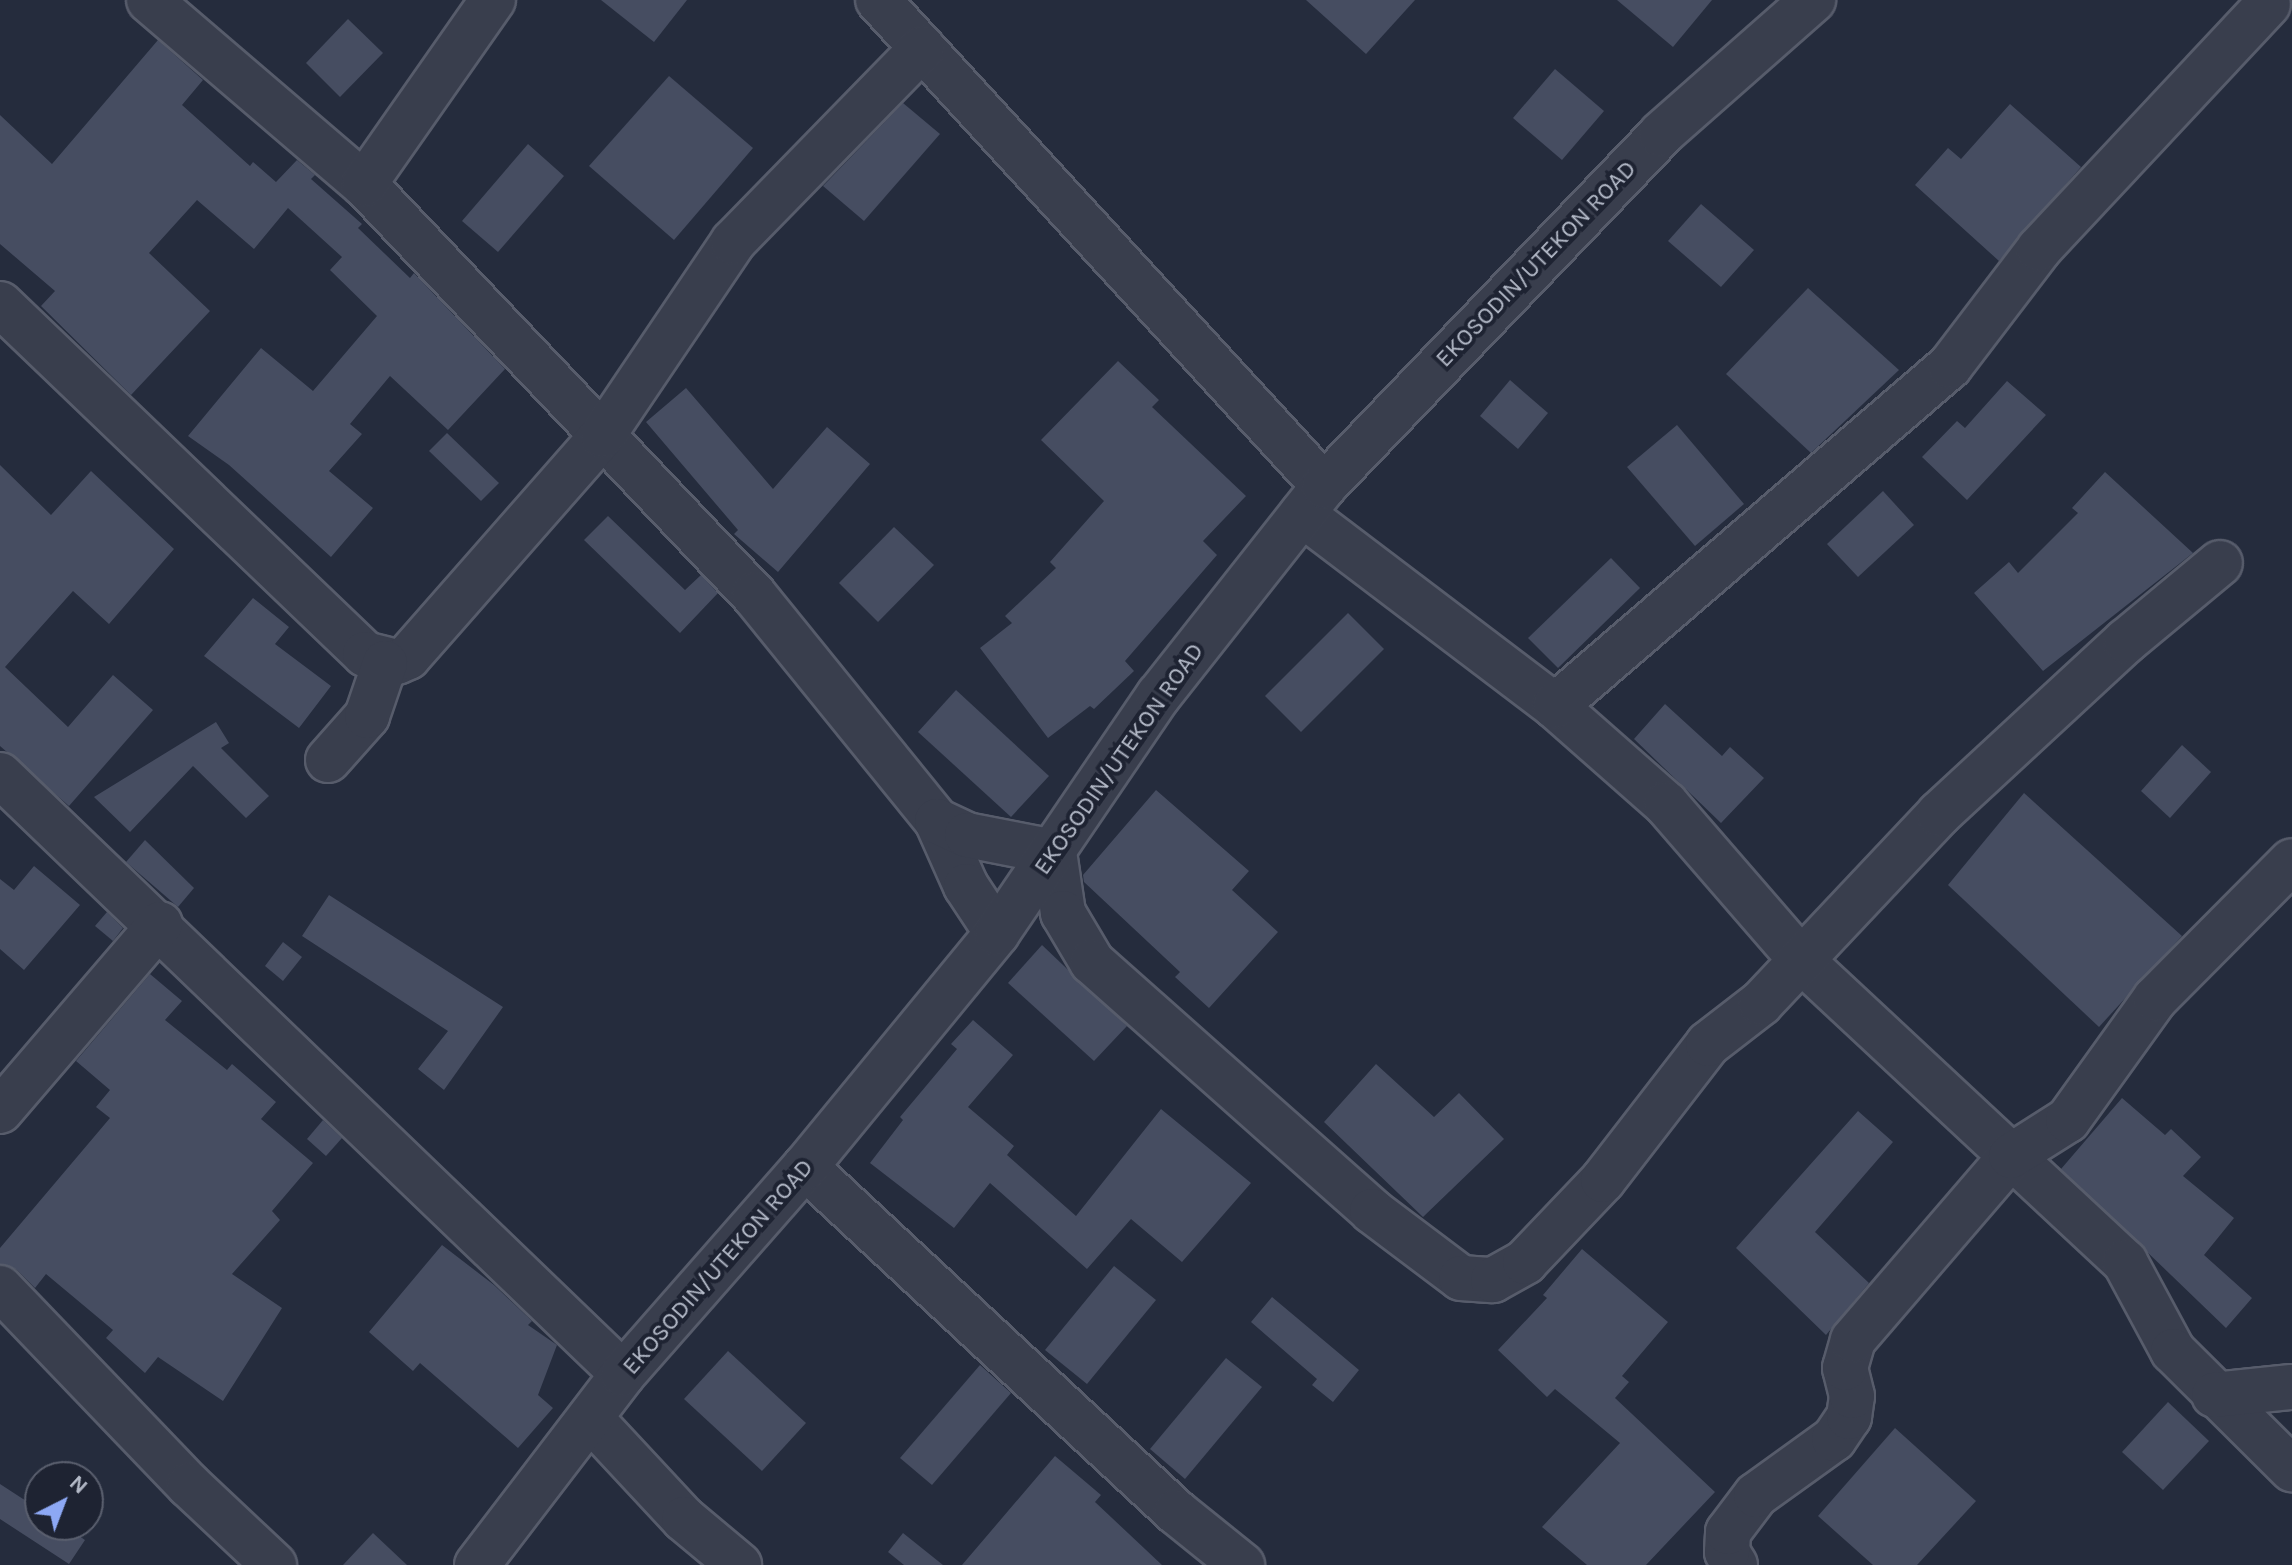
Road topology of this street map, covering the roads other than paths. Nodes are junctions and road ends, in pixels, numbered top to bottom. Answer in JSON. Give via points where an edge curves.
{"nodes":[{"id":1,"x":149,"y":0,"type":"edge"},
{"id":2,"x":493,"y":0,"type":"edge"},
{"id":3,"x":878,"y":0,"type":"edge"},
{"id":4,"x":1813,"y":0,"type":"edge"},
{"id":5,"x":2275,"y":11,"type":"edge"},
{"id":6,"x":922,"y":48,"type":"junction"},
{"id":7,"x":364,"y":184,"type":"junction"},
{"id":8,"x":0,"y":304,"type":"edge"},
{"id":9,"x":603,"y":435,"type":"junction"},
{"id":10,"x":1313,"y":500,"type":"junction"},
{"id":11,"x":2220,"y":563,"type":"dead end"},
{"id":12,"x":385,"y":663,"type":"junction"},
{"id":13,"x":1555,"y":706,"type":"junction"},
{"id":14,"x":328,"y":760,"type":"dead end"},
{"id":15,"x":0,"y":775,"type":"edge"},
{"id":16,"x":937,"y":821,"type":"junction"},
{"id":17,"x":1054,"y":852,"type":"junction"},
{"id":18,"x":2292,"y":861,"type":"edge"},
{"id":19,"x":160,"y":924,"type":"junction"},
{"id":20,"x":997,"y":933,"type":"junction"},
{"id":21,"x":1802,"y":961,"type":"junction"},
{"id":22,"x":0,"y":1111,"type":"edge"},
{"id":23,"x":2011,"y":1156,"type":"junction"},
{"id":24,"x":805,"y":1167,"type":"junction"},
{"id":25,"x":0,"y":1288,"type":"edge"},
{"id":26,"x":623,"y":1374,"type":"junction"},
{"id":27,"x":2292,"y":1387,"type":"edge"},
{"id":28,"x":2214,"y":1395,"type":"junction"},
{"id":29,"x":590,"y":1418,"type":"junction"},
{"id":30,"x":2292,"y":1469,"type":"edge"},
{"id":31,"x":1725,"y":1561,"type":"edge"},
{"id":32,"x":274,"y":1565,"type":"edge"},
{"id":33,"x":477,"y":1565,"type":"edge"},
{"id":34,"x":739,"y":1565,"type":"edge"},
{"id":35,"x":1242,"y":1565,"type":"edge"}],
"edges":[{"from":1,"to":7,"type":"street"},
{"from":2,"to":7,"type":"street"},
{"from":3,"to":6,"type":"street"},
{"from":4,"to":10,"type":"street","name":"EKOSODIN/UTEKON ROAD","via":[[1661,134]]},
{"from":5,"to":13,"type":"street","via":[[2039,249],[1950,366]]},
{"from":6,"to":9,"type":"street","via":[[733,242]]},
{"from":6,"to":10,"type":"street"},
{"from":7,"to":9,"type":"street"},
{"from":8,"to":12,"type":"street","via":[[365,654]]},
{"from":9,"to":12,"type":"street","via":[[408,657]]},
{"from":9,"to":16,"type":"street","via":[[754,595]]},
{"from":10,"to":13,"type":"street"},
{"from":10,"to":17,"type":"street","name":"EKOSODIN/UTEKON ROAD","via":[[1159,695]]},
{"from":11,"to":21,"type":"street","via":[[2126,641],[1939,814]]},
{"from":12,"to":14,"type":"street","via":[[367,716]]},
{"from":13,"to":21,"type":"street","via":[[1666,804],[1739,882]]},
{"from":15,"to":19,"type":"street"},
{"from":16,"to":17,"type":"street","via":[[967,835]]},
{"from":16,"to":20,"type":"street","via":[[966,886]]},
{"from":17,"to":20,"type":"street","name":"EKOSODIN/UTEKON ROAD"},
{"from":17,"to":21,"type":"street","via":[[1063,913],[1092,962],[1372,1211],[1461,1278],[1493,1280],[1525,1262],[1603,1180],[1708,1044],[1761,1003]]},
{"from":18,"to":23,"type":"street","via":[[2155,999],[2068,1120]]},
{"from":19,"to":22,"type":"street"},
{"from":19,"to":26,"type":"street"},
{"from":20,"to":24,"type":"street","name":"EKOSODIN/UTEKON ROAD"},
{"from":21,"to":23,"type":"street"},
{"from":23,"to":28,"type":"street","via":[[2125,1262],[2173,1351]]},
{"from":23,"to":31,"type":"street","via":[[1853,1340],[1845,1368],[1852,1396],[1849,1417],[1834,1439],[1756,1495],[1728,1532]]},
{"from":24,"to":26,"type":"street","name":"EKOSODIN/UTEKON ROAD"},
{"from":24,"to":35,"type":"street","via":[[1176,1512]]},
{"from":25,"to":32,"type":"street","via":[[189,1485]]},
{"from":26,"to":29,"type":"street","name":"EKOSODIN/UTEKON ROAD"},
{"from":27,"to":28,"type":"street"},
{"from":28,"to":30,"type":"street"},
{"from":29,"to":33,"type":"street","name":"EKOSODIN/UTEKON ROAD"},
{"from":29,"to":34,"type":"street","via":[[684,1519]]}]}
